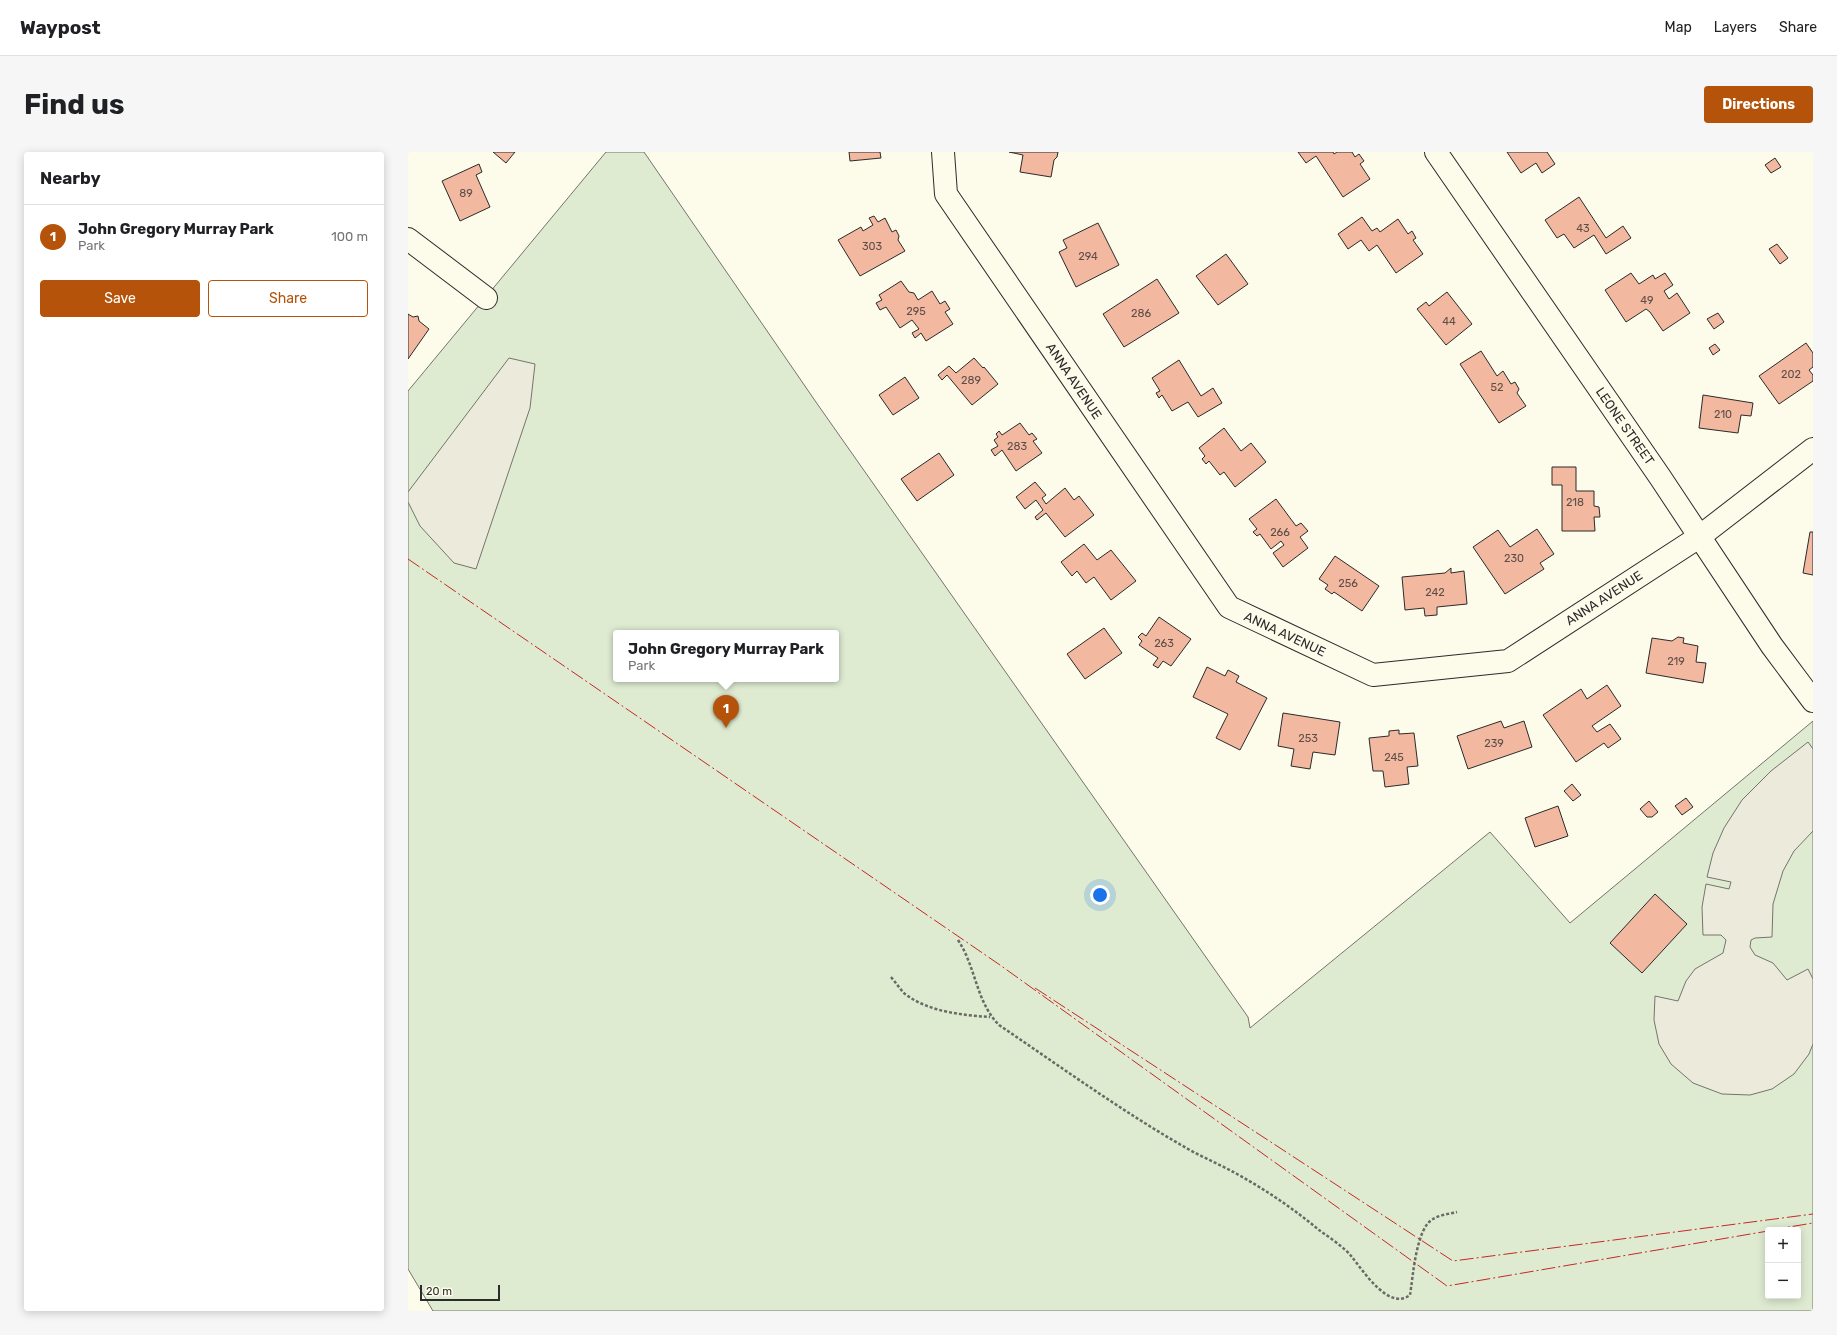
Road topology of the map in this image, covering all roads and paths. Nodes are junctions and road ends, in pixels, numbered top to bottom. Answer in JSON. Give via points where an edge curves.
{"nodes":[{"id":1,"x":943,"y":152,"type":"edge"},
{"id":2,"x":1436,"y":152,"type":"edge"},
{"id":3,"x":408,"y":239,"type":"edge"},
{"id":4,"x":486,"y":298,"type":"dead end"},
{"id":5,"x":1813,"y":449,"type":"edge"},
{"id":6,"x":1699,"y":537,"type":"junction"},
{"id":7,"x":1813,"y":701,"type":"edge"},
{"id":8,"x":958,"y":940,"type":"dead end"},
{"id":9,"x":891,"y":978,"type":"dead end"},
{"id":10,"x":991,"y":1016,"type":"junction"},
{"id":11,"x":1457,"y":1212,"type":"dead end"},
{"id":12,"x":1376,"y":1292,"type":"dead end"},
{"id":13,"x":1406,"y":1302,"type":"dead end"}],
"edges":[{"from":1,"to":6,"type":"street","name":"ANNA AVENUE","via":[[946,194],[1229,607],[1373,675],[1508,661]]},
{"from":2,"to":6,"type":"street","name":"LEONE STREET"},
{"from":3,"to":4,"type":"street"},
{"from":5,"to":6,"type":"street","name":"ANNA AVENUE"},
{"from":6,"to":7,"type":"street","name":"LEONE STREET","via":[[1772,646]]},
{"from":8,"to":10,"type":"path","via":[[967,953],[982,998]]},
{"from":9,"to":10,"type":"path","via":[[918,1002],[961,1015]]},
{"from":10,"to":12,"type":"path","via":[[999,1025],[1100,1094],[1189,1150],[1238,1174],[1303,1216],[1351,1256]]},
{"from":11,"to":13,"type":"path","via":[[1433,1219],[1425,1226],[1410,1295]]}]}
